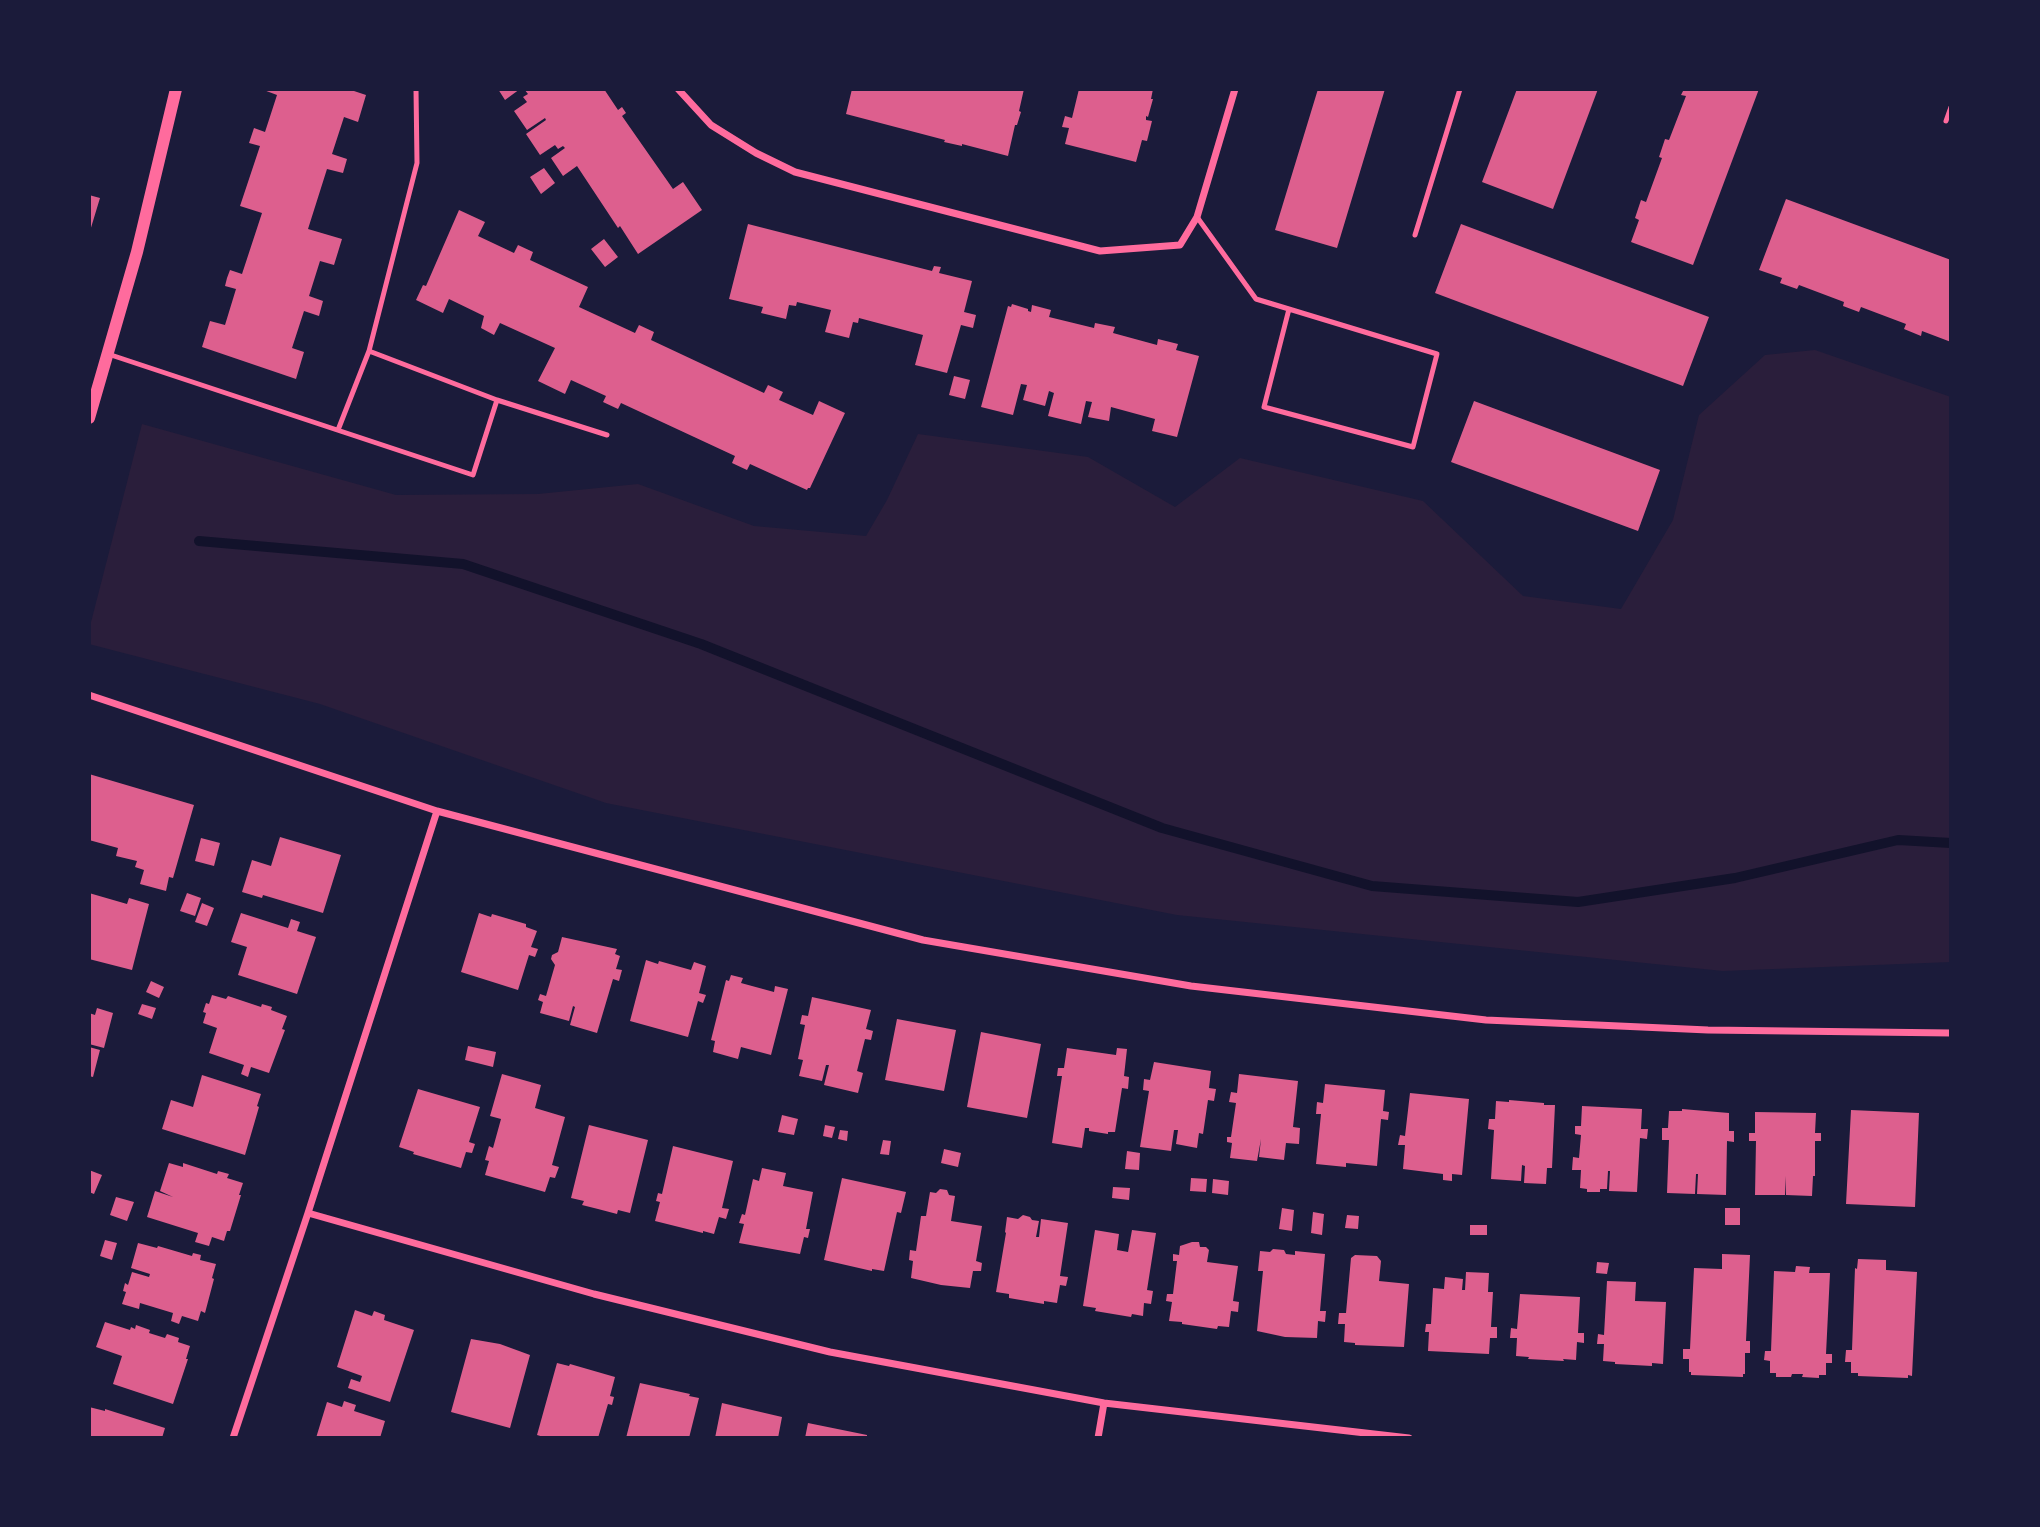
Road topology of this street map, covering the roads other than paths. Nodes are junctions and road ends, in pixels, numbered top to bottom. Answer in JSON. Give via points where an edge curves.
{"nodes":[{"id":1,"x":176,"y":89,"type":"edge"},
{"id":2,"x":416,"y":89,"type":"edge"},
{"id":3,"x":678,"y":89,"type":"edge"},
{"id":4,"x":1234,"y":89,"type":"edge"},
{"id":5,"x":1460,"y":89,"type":"edge"},
{"id":6,"x":1951,"y":107,"type":"edge"},
{"id":7,"x":1945,"y":121,"type":"dead end"},
{"id":8,"x":1197,"y":217,"type":"junction"},
{"id":9,"x":1415,"y":235,"type":"dead end"},
{"id":10,"x":1289,"y":309,"type":"junction"},
{"id":11,"x":369,"y":351,"type":"junction"},
{"id":12,"x":108,"y":354,"type":"junction"},
{"id":13,"x":497,"y":400,"type":"junction"},
{"id":14,"x":89,"y":418,"type":"edge"},
{"id":15,"x":338,"y":430,"type":"junction"},
{"id":16,"x":607,"y":435,"type":"dead end"},
{"id":17,"x":89,"y":695,"type":"edge"},
{"id":18,"x":437,"y":811,"type":"junction"},
{"id":19,"x":1951,"y":1033,"type":"edge"},
{"id":20,"x":308,"y":1213,"type":"junction"},
{"id":21,"x":1104,"y":1403,"type":"junction"},
{"id":22,"x":233,"y":1438,"type":"edge"},
{"id":23,"x":1098,"y":1438,"type":"edge"},
{"id":24,"x":1409,"y":1438,"type":"edge"}],
"edges":[{"from":1,"to":12,"type":"street"},
{"from":2,"to":11,"type":"lane","via":[[416,163]]},
{"from":3,"to":8,"type":"street","via":[[711,125],[795,172],[1100,251],[1180,245]]},
{"from":4,"to":8,"type":"street"},
{"from":5,"to":9,"type":"lane"},
{"from":6,"to":7,"type":"lane"},
{"from":8,"to":10,"type":"lane","via":[[1256,299]]},
{"from":10,"to":10,"type":"lane","via":[[1437,354],[1413,447],[1264,407]]},
{"from":11,"to":13,"type":"lane"},
{"from":11,"to":15,"type":"lane"},
{"from":12,"to":14,"type":"street"},
{"from":12,"to":15,"type":"lane"},
{"from":13,"to":15,"type":"lane","via":[[473,475]]},
{"from":13,"to":16,"type":"lane"},
{"from":17,"to":18,"type":"street"},
{"from":18,"to":19,"type":"street","via":[[923,940],[1191,986],[1486,1020],[1708,1030]]},
{"from":18,"to":20,"type":"street"},
{"from":20,"to":21,"type":"street","via":[[594,1294],[830,1352]]},
{"from":20,"to":22,"type":"street"},
{"from":21,"to":23,"type":"street"},
{"from":21,"to":24,"type":"street"}]}
